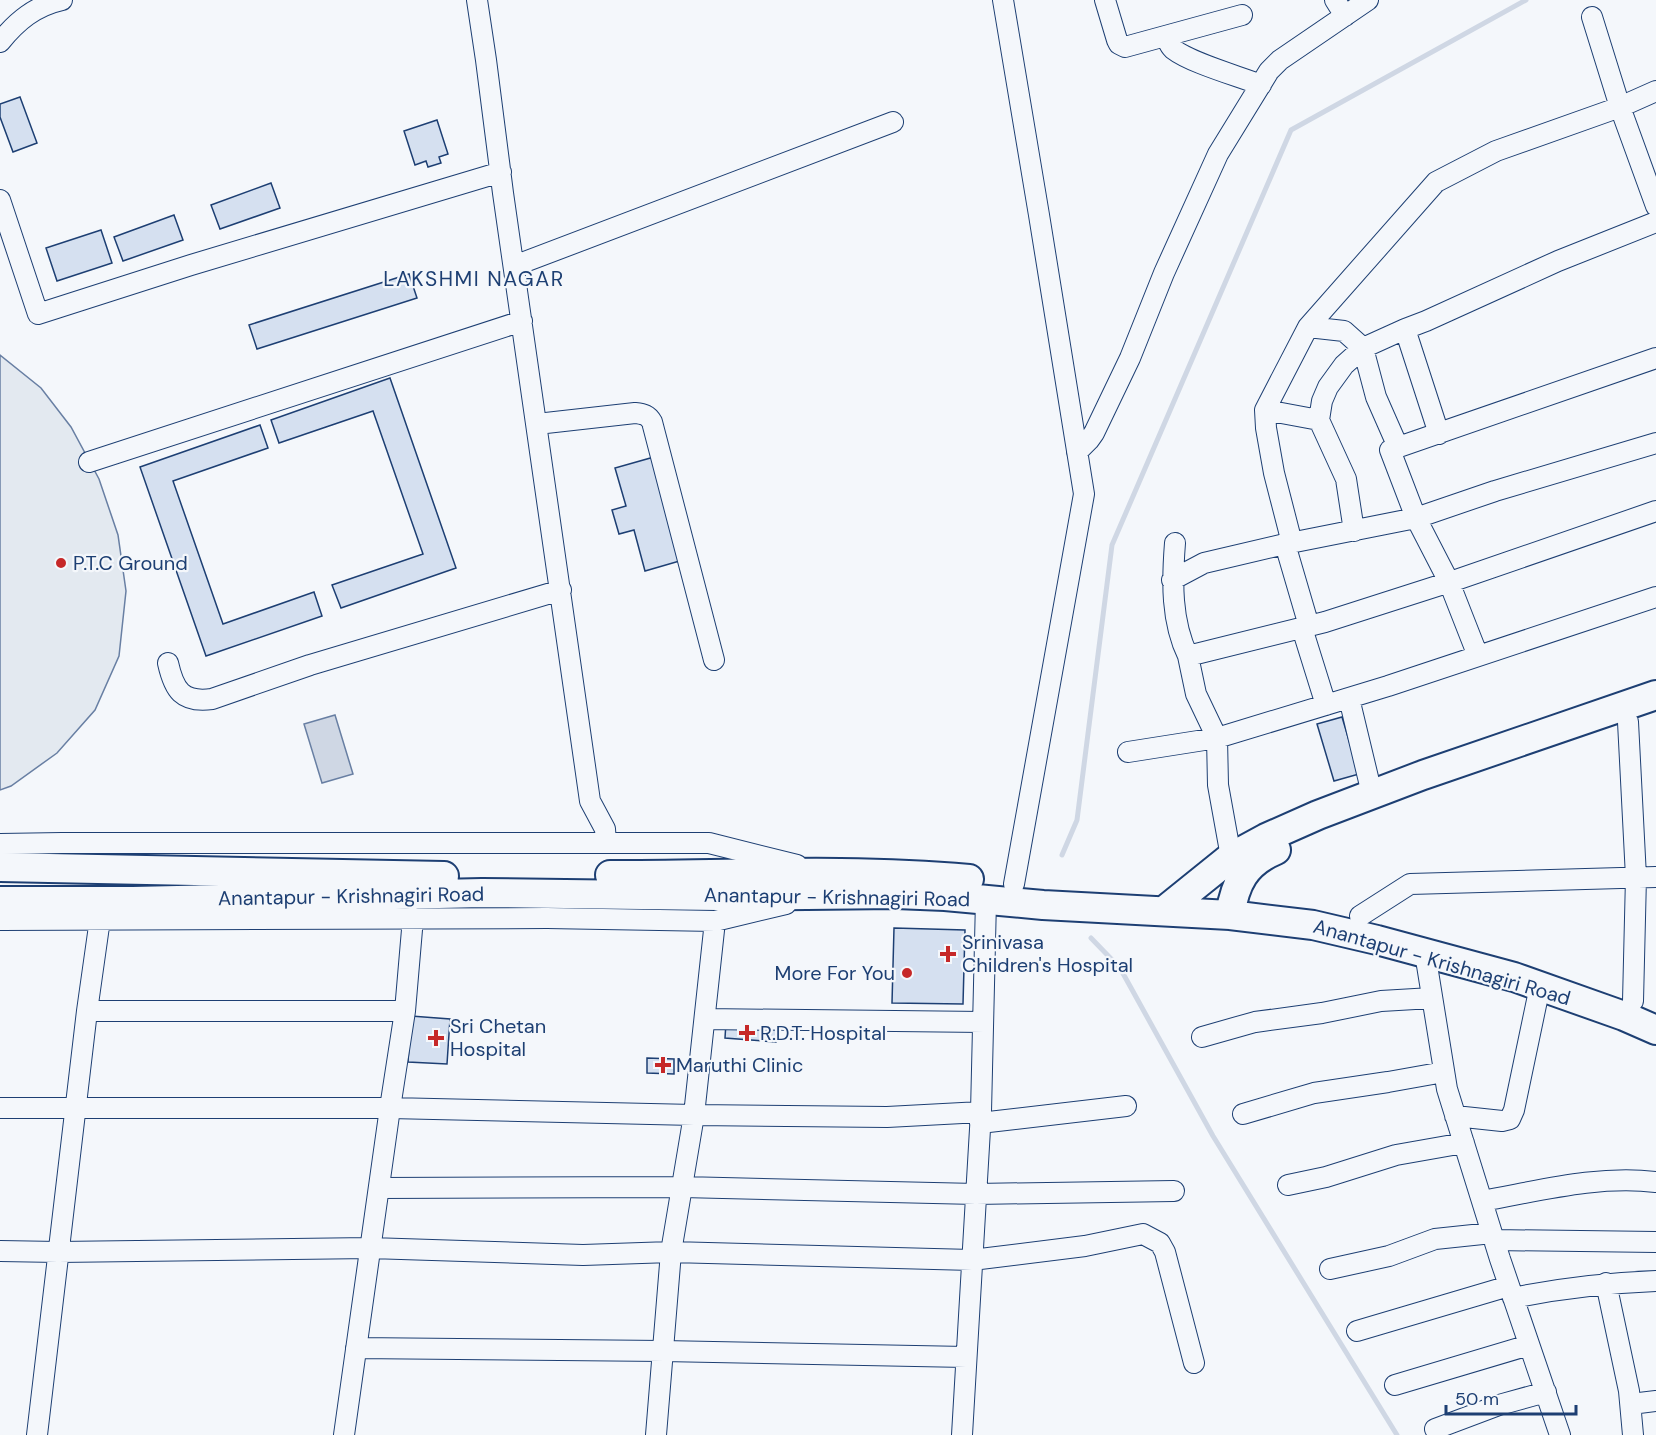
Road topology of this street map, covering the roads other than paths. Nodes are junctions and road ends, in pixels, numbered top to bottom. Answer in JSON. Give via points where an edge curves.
{"nodes":[{"id":1,"x":62,"y":0,"type":"edge"},
{"id":2,"x":477,"y":0,"type":"edge"},
{"id":3,"x":1003,"y":0,"type":"edge"},
{"id":4,"x":1105,"y":0,"type":"edge"},
{"id":5,"x":1368,"y":0,"type":"edge"},
{"id":6,"x":1340,"y":8,"type":"edge"},
{"id":7,"x":1242,"y":15,"type":"dead end"},
{"id":8,"x":1592,"y":17,"type":"dead end"},
{"id":9,"x":1166,"y":37,"type":"junction"},
{"id":10,"x":0,"y":42,"type":"edge"},
{"id":11,"x":1261,"y":85,"type":"junction"},
{"id":12,"x":1656,"y":91,"type":"edge"},
{"id":13,"x":1620,"y":107,"type":"junction"},
{"id":14,"x":893,"y":122,"type":"dead end"},
{"id":15,"x":501,"y":172,"type":"junction"},
{"id":16,"x":0,"y":200,"type":"edge"},
{"id":17,"x":1656,"y":206,"type":"edge"},
{"id":18,"x":1656,"y":222,"type":"edge"},
{"id":19,"x":514,"y":266,"type":"junction"},
{"id":20,"x":522,"y":321,"type":"junction"},
{"id":21,"x":1308,"y":327,"type":"junction"},
{"id":22,"x":1406,"y":329,"type":"junction"},
{"id":23,"x":1364,"y":348,"type":"junction"},
{"id":24,"x":1656,"y":358,"type":"edge"},
{"id":25,"x":1265,"y":410,"type":"junction"},
{"id":26,"x":1319,"y":420,"type":"junction"},
{"id":27,"x":537,"y":424,"type":"junction"},
{"id":28,"x":1439,"y":434,"type":"junction"},
{"id":29,"x":1656,"y":443,"type":"edge"},
{"id":30,"x":1398,"y":447,"type":"junction"},
{"id":31,"x":1077,"y":452,"type":"junction"},
{"id":32,"x":89,"y":462,"type":"dead end"},
{"id":33,"x":1656,"y":511,"type":"edge"},
{"id":34,"x":1416,"y":518,"type":"junction"},
{"id":35,"x":1354,"y":531,"type":"junction"},
{"id":36,"x":1175,"y":543,"type":"dead end"},
{"id":37,"x":1289,"y":544,"type":"junction"},
{"id":38,"x":1172,"y":580,"type":"junction"},
{"id":39,"x":1449,"y":582,"type":"junction"},
{"id":40,"x":561,"y":590,"type":"junction"},
{"id":41,"x":1656,"y":597,"type":"edge"},
{"id":42,"x":1306,"y":627,"type":"junction"},
{"id":43,"x":1188,"y":656,"type":"junction"},
{"id":44,"x":1478,"y":656,"type":"junction"},
{"id":45,"x":714,"y":660,"type":"dead end"},
{"id":46,"x":168,"y":663,"type":"dead end"},
{"id":47,"x":1656,"y":695,"type":"edge"},
{"id":48,"x":1349,"y":698,"type":"junction"},
{"id":49,"x":1326,"y":705,"type":"junction"},
{"id":50,"x":1656,"y":712,"type":"edge"},
{"id":51,"x":1628,"y":722,"type":"junction"},
{"id":52,"x":1216,"y":738,"type":"junction"},
{"id":53,"x":1128,"y":752,"type":"dead end"},
{"id":54,"x":1372,"y":794,"type":"junction"},
{"id":55,"x":606,"y":843,"type":"junction"},
{"id":56,"x":0,"y":844,"type":"edge"},
{"id":57,"x":1230,"y":857,"type":"junction"},
{"id":58,"x":0,"y":867,"type":"edge"},
{"id":59,"x":1646,"y":877,"type":"edge"},
{"id":60,"x":831,"y":883,"type":"junction"},
{"id":61,"x":1014,"y":884,"type":"junction"},
{"id":62,"x":483,"y":885,"type":"junction"},
{"id":63,"x":1186,"y":893,"type":"junction"},
{"id":64,"x":986,"y":900,"type":"junction"},
{"id":65,"x":0,"y":901,"type":"edge"},
{"id":66,"x":1232,"y":905,"type":"junction"},
{"id":67,"x":1164,"y":911,"type":"junction"},
{"id":68,"x":1360,"y":916,"type":"junction"},
{"id":69,"x":413,"y":918,"type":"junction"},
{"id":70,"x":100,"y":919,"type":"junction"},
{"id":71,"x":0,"y":920,"type":"edge"},
{"id":72,"x":715,"y":921,"type":"junction"},
{"id":73,"x":1425,"y":953,"type":"junction"},
{"id":74,"x":1540,"y":986,"type":"junction"},
{"id":75,"x":1432,"y":998,"type":"junction"},
{"id":76,"x":1645,"y":1006,"type":"edge"},
{"id":77,"x":87,"y":1011,"type":"junction"},
{"id":78,"x":405,"y":1011,"type":"junction"},
{"id":79,"x":705,"y":1018,"type":"junction"},
{"id":80,"x":983,"y":1022,"type":"junction"},
{"id":81,"x":1656,"y":1029,"type":"edge"},
{"id":82,"x":1202,"y":1038,"type":"dead end"},
{"id":83,"x":1444,"y":1072,"type":"junction"},
{"id":84,"x":1126,"y":1106,"type":"dead end"},
{"id":85,"x":75,"y":1107,"type":"junction"},
{"id":86,"x":0,"y":1108,"type":"edge"},
{"id":87,"x":390,"y":1108,"type":"junction"},
{"id":88,"x":694,"y":1114,"type":"junction"},
{"id":89,"x":1243,"y":1114,"type":"dead end"},
{"id":90,"x":1455,"y":1116,"type":"junction"},
{"id":91,"x":980,"y":1118,"type":"junction"},
{"id":92,"x":1464,"y":1143,"type":"junction"},
{"id":93,"x":1656,"y":1182,"type":"edge"},
{"id":94,"x":1288,"y":1185,"type":"dead end"},
{"id":95,"x":682,"y":1187,"type":"junction"},
{"id":96,"x":379,"y":1188,"type":"junction"},
{"id":97,"x":1174,"y":1191,"type":"dead end"},
{"id":98,"x":976,"y":1194,"type":"junction"},
{"id":99,"x":1482,"y":1201,"type":"junction"},
{"id":100,"x":1493,"y":1237,"type":"junction"},
{"id":101,"x":1656,"y":1242,"type":"edge"},
{"id":102,"x":370,"y":1248,"type":"junction"},
{"id":103,"x":0,"y":1251,"type":"edge"},
{"id":104,"x":58,"y":1252,"type":"junction"},
{"id":105,"x":671,"y":1252,"type":"junction"},
{"id":106,"x":972,"y":1260,"type":"junction"},
{"id":107,"x":1330,"y":1269,"type":"dead end"},
{"id":108,"x":1656,"y":1281,"type":"edge"},
{"id":109,"x":1606,"y":1283,"type":"junction"},
{"id":110,"x":1511,"y":1292,"type":"junction"},
{"id":111,"x":1357,"y":1331,"type":"dead end"},
{"id":112,"x":1529,"y":1345,"type":"junction"},
{"id":113,"x":356,"y":1348,"type":"junction"},
{"id":114,"x":663,"y":1351,"type":"junction"},
{"id":115,"x":966,"y":1357,"type":"junction"},
{"id":116,"x":1194,"y":1363,"type":"dead end"},
{"id":117,"x":1395,"y":1385,"type":"dead end"},
{"id":118,"x":1546,"y":1392,"type":"junction"},
{"id":119,"x":1656,"y":1401,"type":"edge"},
{"id":120,"x":1631,"y":1404,"type":"junction"},
{"id":121,"x":1435,"y":1429,"type":"dead end"},
{"id":122,"x":37,"y":1435,"type":"edge"},
{"id":123,"x":344,"y":1435,"type":"edge"},
{"id":124,"x":656,"y":1435,"type":"edge"},
{"id":125,"x":962,"y":1435,"type":"edge"},
{"id":126,"x":1560,"y":1435,"type":"edge"},
{"id":127,"x":1633,"y":1435,"type":"edge"}],
"edges":[{"from":1,"to":10,"type":"street","via":[[33,11]]},
{"from":2,"to":15,"type":"street"},
{"from":3,"to":31,"type":"street"},
{"from":4,"to":9,"type":"street","via":[[1122,46]]},
{"from":5,"to":6,"type":"street"},
{"from":6,"to":11,"type":"street","via":[[1280,60]]},
{"from":7,"to":9,"type":"street"},
{"from":8,"to":13,"type":"street"},
{"from":9,"to":11,"type":"street","via":[[1178,51],[1197,61]]},
{"from":11,"to":31,"type":"street","via":[[1218,154],[1130,358],[1094,433]]},
{"from":12,"to":13,"type":"street"},
{"from":13,"to":17,"type":"street"},
{"from":13,"to":21,"type":"street","via":[[1496,151],[1436,182]]},
{"from":14,"to":19,"type":"street"},
{"from":15,"to":16,"type":"street","via":[[38,314]]},
{"from":15,"to":19,"type":"street"},
{"from":18,"to":22,"type":"street"},
{"from":19,"to":20,"type":"street"},
{"from":20,"to":27,"type":"street"},
{"from":20,"to":32,"type":"street"},
{"from":21,"to":23,"type":"street","via":[[1344,331]]},
{"from":21,"to":25,"type":"street"},
{"from":22,"to":23,"type":"street"},
{"from":22,"to":28,"type":"street"},
{"from":23,"to":26,"type":"street","via":[[1344,365],[1328,387]]},
{"from":23,"to":30,"type":"street","via":[[1376,397]]},
{"from":24,"to":28,"type":"street"},
{"from":25,"to":26,"type":"street"},
{"from":25,"to":37,"type":"street"},
{"from":26,"to":35,"type":"street","via":[[1346,479]]},
{"from":27,"to":40,"type":"street"},
{"from":27,"to":45,"type":"street","via":[[635,413],[649,417]]},
{"from":28,"to":30,"type":"street"},
{"from":29,"to":34,"type":"street"},
{"from":30,"to":34,"type":"street","via":[[1390,450]]},
{"from":31,"to":61,"type":"street","via":[[1084,494]]},
{"from":33,"to":39,"type":"street"},
{"from":34,"to":35,"type":"street"},
{"from":34,"to":39,"type":"street"},
{"from":35,"to":37,"type":"street"},
{"from":36,"to":38,"type":"street"},
{"from":37,"to":38,"type":"street","via":[[1204,563]]},
{"from":37,"to":42,"type":"street"},
{"from":38,"to":43,"type":"street"},
{"from":39,"to":42,"type":"street"},
{"from":39,"to":44,"type":"street"},
{"from":40,"to":46,"type":"street","via":[[309,665],[213,699],[194,699],[182,693],[175,686]]},
{"from":40,"to":55,"type":"street","via":[[590,801],[605,829]]},
{"from":41,"to":44,"type":"street"},
{"from":42,"to":43,"type":"street"},
{"from":42,"to":49,"type":"street"},
{"from":43,"to":52,"type":"street","via":[[1196,694]]},
{"from":44,"to":48,"type":"street"},
{"from":47,"to":54,"type":"highway"},
{"from":48,"to":49,"type":"street"},
{"from":48,"to":54,"type":"street"},
{"from":49,"to":52,"type":"street"},
{"from":50,"to":51,"type":"highway"},
{"from":51,"to":59,"type":"street"},
{"from":51,"to":66,"type":"highway","via":[[1376,808],[1268,853],[1245,871]]},
{"from":52,"to":53,"type":"street"},
{"from":52,"to":57,"type":"street","via":[[1218,784]]},
{"from":54,"to":57,"type":"highway"},
{"from":55,"to":56,"type":"street"},
{"from":55,"to":60,"type":"street","via":[[709,843]]},
{"from":57,"to":63,"type":"highway"},
{"from":58,"to":62,"type":"highway"},
{"from":59,"to":68,"type":"street","via":[[1410,884]]},
{"from":59,"to":76,"type":"street"},
{"from":60,"to":61,"type":"highway","name":"Anantapur - Krishnagiri Road","via":[[917,874]]},
{"from":60,"to":62,"type":"highway","name":"Anantapur - Krishnagiri Road","via":[[706,896]]},
{"from":60,"to":64,"type":"highway","name":"Anantapur - Krishnagiri Road"},
{"from":60,"to":72,"type":"street"},
{"from":61,"to":63,"type":"highway","name":"Anantapur - Krishnagiri Road"},
{"from":62,"to":65,"type":"highway","name":"Anantapur - Krishnagiri Road","via":[[133,901]]},
{"from":63,"to":66,"type":"highway","name":"Anantapur - Krishnagiri Road"},
{"from":63,"to":67,"type":"highway"},
{"from":64,"to":67,"type":"highway","name":"Anantapur - Krishnagiri Road"},
{"from":64,"to":80,"type":"street"},
{"from":66,"to":67,"type":"highway","name":"Anantapur - Krishnagiri Road"},
{"from":66,"to":68,"type":"highway","name":"Anantapur - Krishnagiri Road","via":[[1307,905]]},
{"from":66,"to":73,"type":"highway","name":"Anantapur - Krishnagiri Road"},
{"from":68,"to":76,"type":"highway","name":"Anantapur - Krishnagiri Road","via":[[1550,971]]},
{"from":69,"to":70,"type":"street"},
{"from":69,"to":72,"type":"street"},
{"from":69,"to":78,"type":"street"},
{"from":70,"to":71,"type":"street"},
{"from":70,"to":77,"type":"street"},
{"from":72,"to":79,"type":"street"},
{"from":73,"to":74,"type":"highway","name":"Anantapur - Krishnagiri Road"},
{"from":73,"to":75,"type":"street"},
{"from":74,"to":81,"type":"highway","name":"Anantapur - Krishnagiri Road"},
{"from":74,"to":90,"type":"street","via":[[1510,1119]]},
{"from":75,"to":82,"type":"street","via":[[1381,1001],[1255,1022]]},
{"from":75,"to":83,"type":"street"},
{"from":77,"to":78,"type":"street"},
{"from":77,"to":85,"type":"street"},
{"from":78,"to":87,"type":"street"},
{"from":79,"to":80,"type":"street"},
{"from":79,"to":88,"type":"street"},
{"from":80,"to":91,"type":"street"},
{"from":83,"to":89,"type":"street","via":[[1314,1093]]},
{"from":83,"to":90,"type":"street"},
{"from":84,"to":91,"type":"street"},
{"from":85,"to":86,"type":"street"},
{"from":85,"to":87,"type":"street"},
{"from":85,"to":104,"type":"street"},
{"from":87,"to":88,"type":"street"},
{"from":87,"to":96,"type":"street"},
{"from":88,"to":91,"type":"street"},
{"from":88,"to":95,"type":"street"},
{"from":90,"to":92,"type":"street"},
{"from":91,"to":98,"type":"street"},
{"from":92,"to":94,"type":"street","via":[[1396,1155],[1326,1178]]},
{"from":92,"to":99,"type":"street"},
{"from":93,"to":99,"type":"street","via":[[1593,1181]]},
{"from":95,"to":96,"type":"street"},
{"from":95,"to":98,"type":"street"},
{"from":95,"to":105,"type":"street"},
{"from":96,"to":102,"type":"street"},
{"from":97,"to":98,"type":"street"},
{"from":98,"to":106,"type":"street"},
{"from":99,"to":100,"type":"street"},
{"from":100,"to":101,"type":"street"},
{"from":100,"to":107,"type":"street","via":[[1434,1239],[1389,1256]]},
{"from":100,"to":110,"type":"street"},
{"from":102,"to":104,"type":"street"},
{"from":102,"to":105,"type":"street","via":[[583,1256]]},
{"from":102,"to":113,"type":"street"},
{"from":103,"to":104,"type":"street"},
{"from":104,"to":122,"type":"street"},
{"from":105,"to":106,"type":"street"},
{"from":105,"to":114,"type":"street"},
{"from":106,"to":115,"type":"street"},
{"from":106,"to":116,"type":"street","via":[[1085,1246],[1143,1234],[1160,1243],[1165,1252]]},
{"from":108,"to":109,"type":"street"},
{"from":109,"to":110,"type":"street"},
{"from":109,"to":120,"type":"street"},
{"from":110,"to":111,"type":"street"},
{"from":110,"to":112,"type":"street"},
{"from":112,"to":117,"type":"street"},
{"from":112,"to":118,"type":"street"},
{"from":113,"to":114,"type":"street"},
{"from":113,"to":123,"type":"street"},
{"from":114,"to":115,"type":"street"},
{"from":114,"to":124,"type":"street"},
{"from":115,"to":125,"type":"street"},
{"from":118,"to":121,"type":"street"},
{"from":118,"to":126,"type":"street"},
{"from":119,"to":120,"type":"street"},
{"from":120,"to":127,"type":"street"}]}
